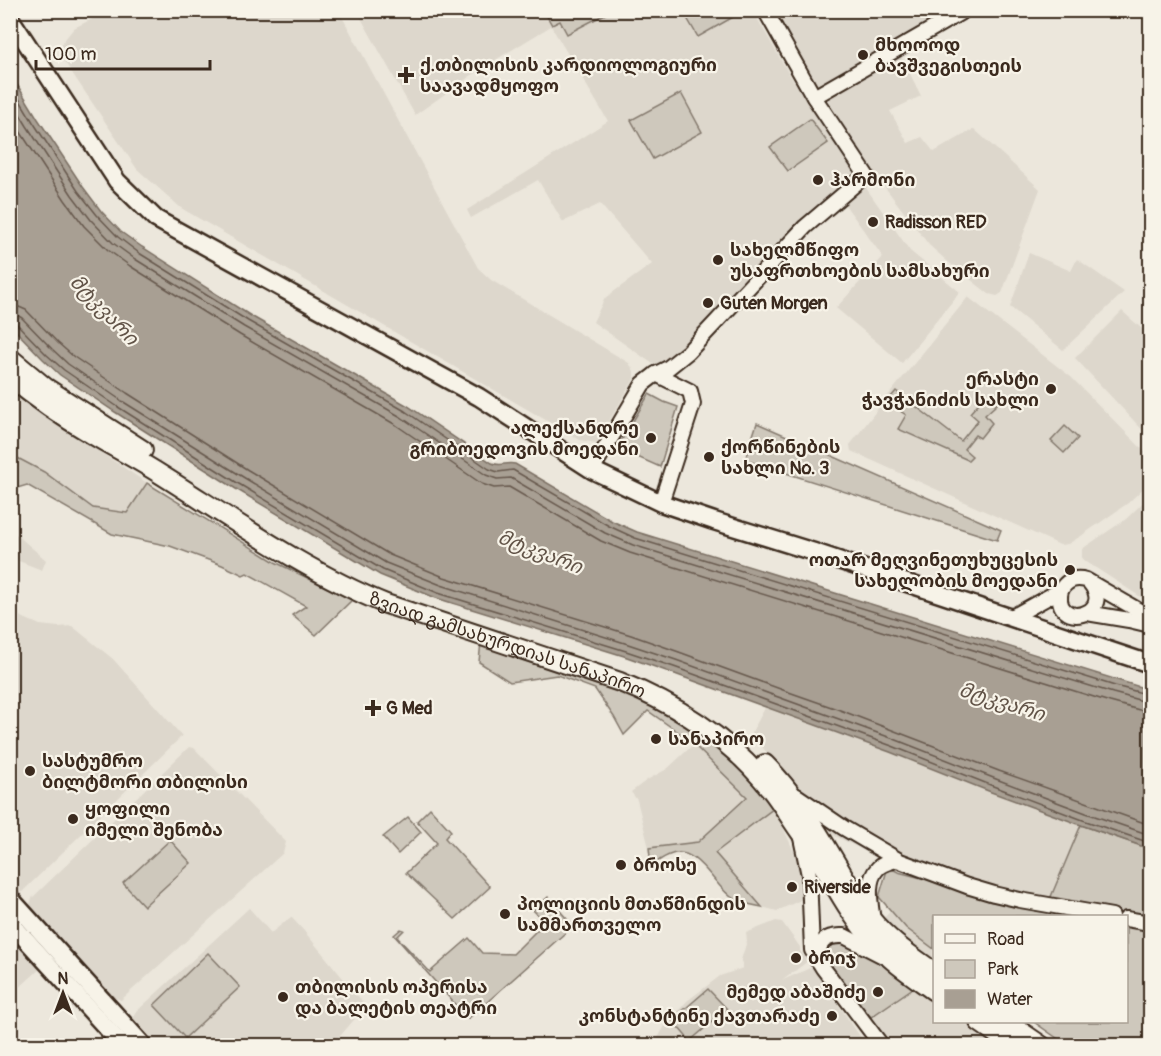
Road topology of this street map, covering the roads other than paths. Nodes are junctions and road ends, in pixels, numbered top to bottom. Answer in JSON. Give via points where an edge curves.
{"nodes":[{"id":1,"x":765,"y":10,"type":"edge"},
{"id":2,"x":965,"y":10,"type":"edge"},
{"id":3,"x":10,"y":18,"type":"edge"},
{"id":4,"x":814,"y":98,"type":"junction"},
{"id":5,"x":10,"y":358,"type":"edge"},
{"id":6,"x":675,"y":363,"type":"junction"},
{"id":7,"x":656,"y":374,"type":"junction"},
{"id":8,"x":10,"y":377,"type":"edge"},
{"id":9,"x":686,"y":389,"type":"junction"},
{"id":10,"x":592,"y":470,"type":"junction"},
{"id":11,"x":661,"y":503,"type":"junction"},
{"id":12,"x":1090,"y":583,"type":"junction"},
{"id":13,"x":1061,"y":590,"type":"junction"},
{"id":14,"x":1083,"y":614,"type":"junction"},
{"id":15,"x":1012,"y":617,"type":"junction"},
{"id":16,"x":1150,"y":617,"type":"edge"},
{"id":17,"x":1150,"y":625,"type":"edge"},
{"id":18,"x":1072,"y":638,"type":"junction"},
{"id":19,"x":1150,"y":664,"type":"edge"},
{"id":20,"x":787,"y":790,"type":"junction"},
{"id":21,"x":798,"y":830,"type":"junction"},
{"id":22,"x":896,"y":860,"type":"junction"},
{"id":23,"x":10,"y":898,"type":"edge"},
{"id":24,"x":1106,"y":915,"type":"edge"},
{"id":25,"x":1128,"y":919,"type":"edge"},
{"id":26,"x":873,"y":921,"type":"junction"},
{"id":27,"x":10,"y":922,"type":"edge"},
{"id":28,"x":1150,"y":923,"type":"edge"},
{"id":29,"x":817,"y":960,"type":"junction"},
{"id":30,"x":893,"y":962,"type":"junction"},
{"id":31,"x":933,"y":971,"type":"edge"},
{"id":32,"x":933,"y":990,"type":"edge"},
{"id":33,"x":980,"y":1023,"type":"edge"},
{"id":34,"x":1008,"y":1023,"type":"edge"},
{"id":35,"x":123,"y":1046,"type":"edge"},
{"id":36,"x":144,"y":1046,"type":"edge"},
{"id":37,"x":882,"y":1046,"type":"edge"},
{"id":38,"x":1014,"y":1046,"type":"edge"},
{"id":39,"x":1042,"y":1046,"type":"edge"}],
"edges":[{"from":1,"to":4,"type":"street"},
{"from":2,"to":4,"type":"street"},
{"from":3,"to":10,"type":"main road","via":[[117,181],[156,219],[479,397]]},
{"from":4,"to":6,"type":"street","via":[[866,175],[805,227]]},
{"from":5,"to":20,"type":"highway","name":"ზვიად გამსახურდიას სანაპირო","via":[[68,402],[353,577],[599,661],[672,692],[726,730]]},
{"from":6,"to":7,"type":"street"},
{"from":6,"to":9,"type":"street"},
{"from":7,"to":9,"type":"street"},
{"from":7,"to":10,"type":"street","via":[[637,391]]},
{"from":8,"to":21,"type":"highway","name":"ზვიად გამსახურდიას სანაპირო","via":[[75,424],[350,588],[386,604],[620,682],[680,711],[744,761],[770,789]]},
{"from":9,"to":11,"type":"street","via":[[693,404]]},
{"from":10,"to":11,"type":"main road"},
{"from":11,"to":15,"type":"main road"},
{"from":12,"to":13,"type":"street","via":[[1075,579]]},
{"from":12,"to":14,"type":"street","via":[[1097,599],[1092,609]]},
{"from":12,"to":16,"type":"street"},
{"from":13,"to":14,"type":"street","via":[[1062,605],[1069,613]]},
{"from":13,"to":15,"type":"street"},
{"from":14,"to":17,"type":"street"},
{"from":14,"to":18,"type":"street"},
{"from":15,"to":18,"type":"main road"},
{"from":18,"to":19,"type":"main road"},
{"from":20,"to":22,"type":"street"},
{"from":20,"to":26,"type":"highway","name":"ზვიად გამსახურდიას სანაპირო"},
{"from":21,"to":29,"type":"street","via":[[810,875],[811,943]]},
{"from":21,"to":30,"type":"highway","name":"ზვიად გამსახურდიას სანაპირო","via":[[850,912]]},
{"from":22,"to":24,"type":"street","via":[[994,894]]},
{"from":22,"to":26,"type":"street","via":[[878,868],[871,879]]},
{"from":23,"to":36,"type":"main road"},
{"from":25,"to":28,"type":"street"},
{"from":26,"to":31,"type":"highway","name":"ზვიად გამსახურდიას სანაპირო","via":[[895,944]]},
{"from":27,"to":35,"type":"main road"},
{"from":29,"to":30,"type":"street","via":[[823,942],[844,936]]},
{"from":29,"to":37,"type":"street"},
{"from":30,"to":32,"type":"highway","name":"ზვიად გამსახურდიას სანაპირო"},
{"from":33,"to":38,"type":"highway"},
{"from":34,"to":39,"type":"highway"}]}
